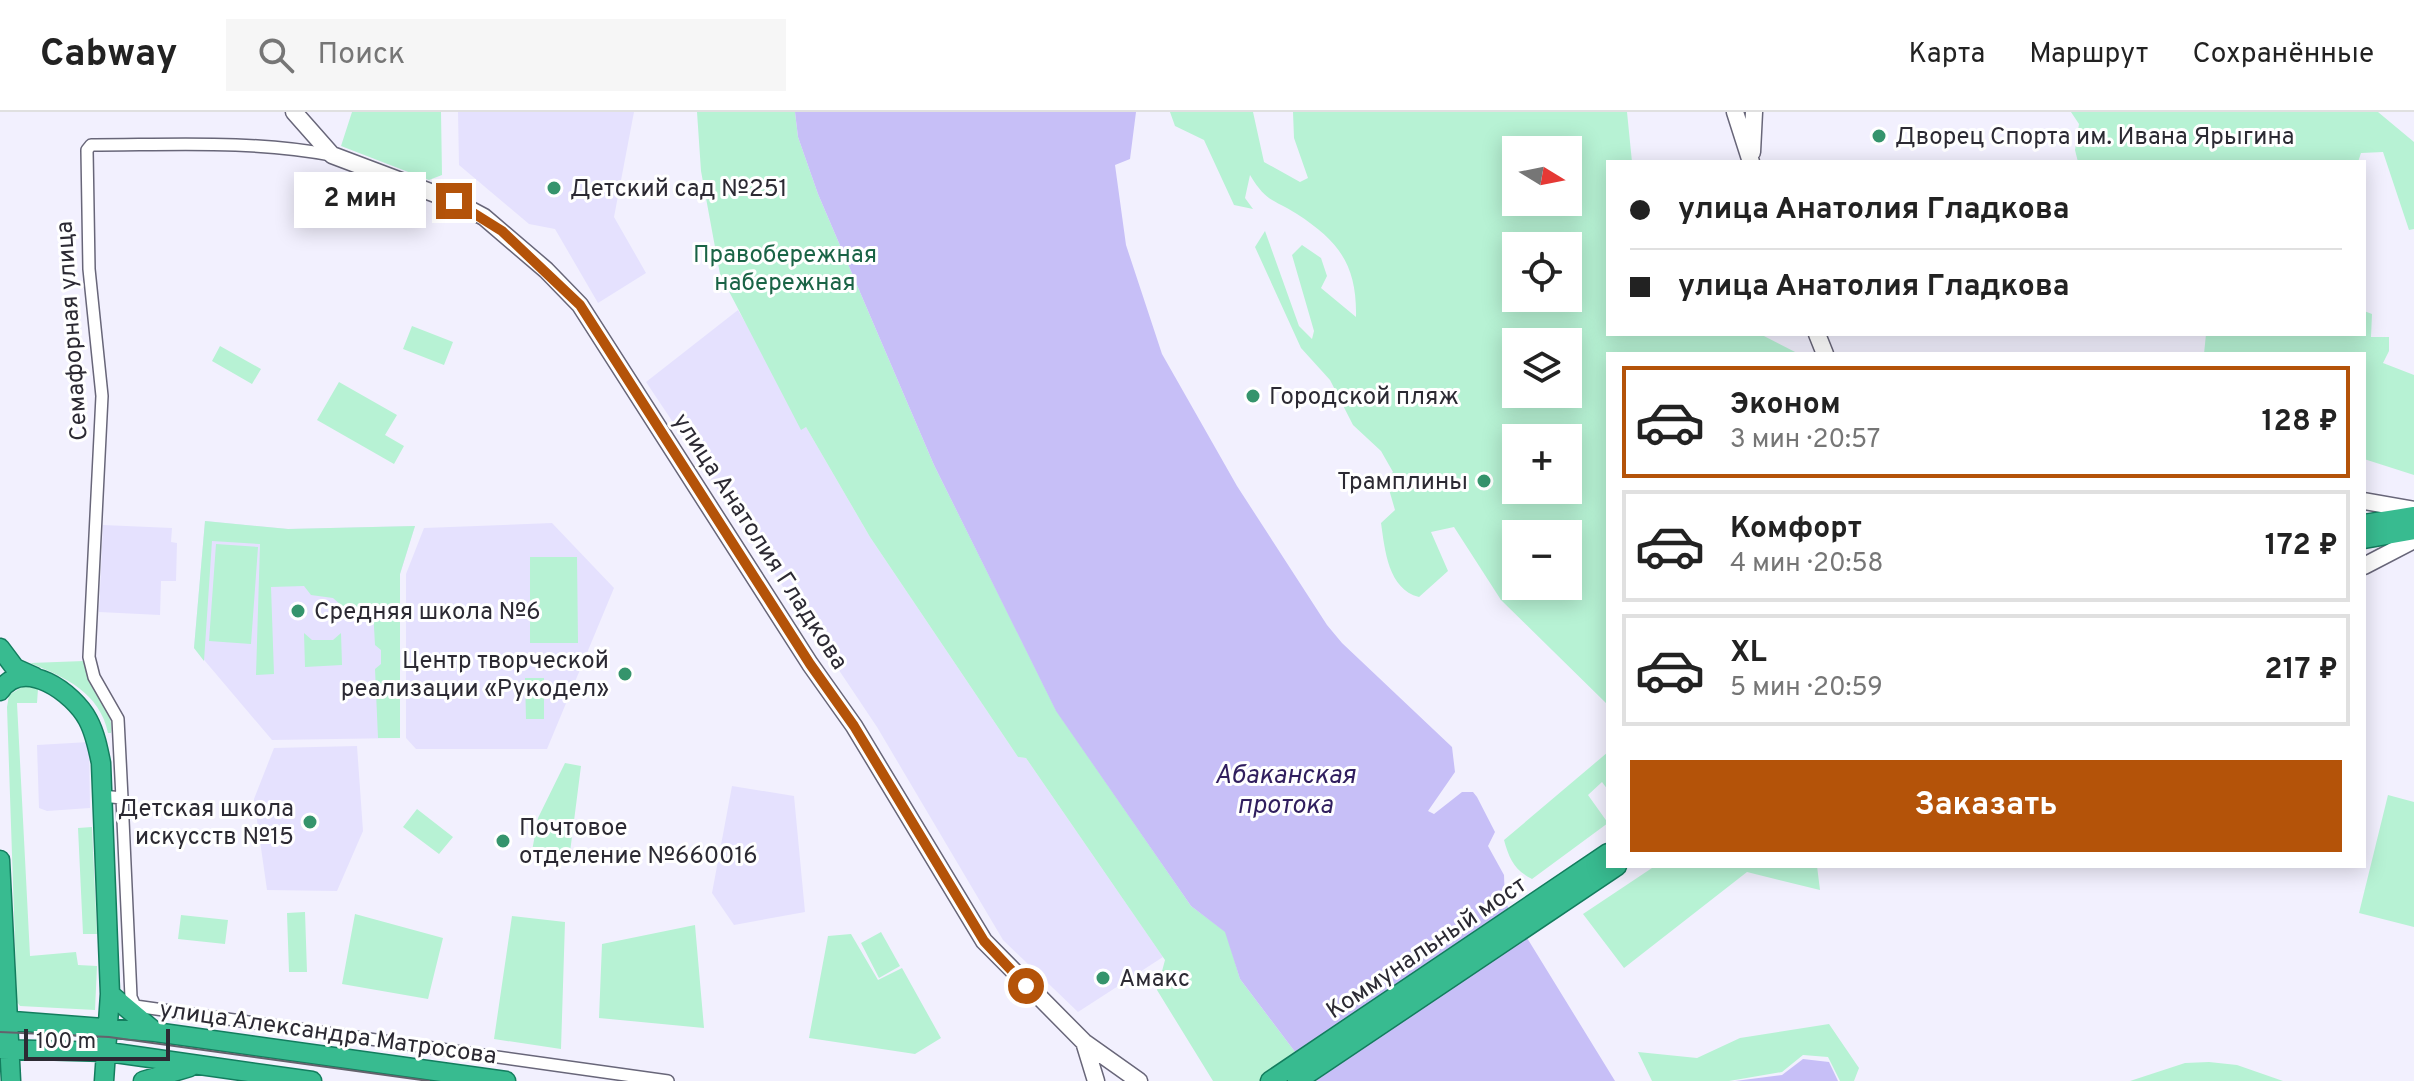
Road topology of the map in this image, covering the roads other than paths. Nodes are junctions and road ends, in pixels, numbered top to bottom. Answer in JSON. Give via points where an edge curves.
{"nodes":[{"id":1,"x":294,"y":112,"type":"edge"},
{"id":2,"x":1735,"y":112,"type":"edge"},
{"id":3,"x":1754,"y":112,"type":"edge"},
{"id":4,"x":332,"y":155,"type":"junction"},
{"id":5,"x":1751,"y":160,"type":"edge"},
{"id":6,"x":1752,"y":160,"type":"edge"},
{"id":7,"x":2366,"y":501,"type":"edge"},
{"id":8,"x":2414,"y":513,"type":"edge"},
{"id":9,"x":2366,"y":524,"type":"edge"},
{"id":10,"x":2414,"y":530,"type":"edge"},
{"id":11,"x":2366,"y":539,"type":"edge"},
{"id":12,"x":2414,"y":540,"type":"edge"},
{"id":13,"x":2366,"y":565,"type":"edge"},
{"id":14,"x":0,"y":648,"type":"edge"},
{"id":15,"x":37,"y":679,"type":"junction"},
{"id":16,"x":0,"y":691,"type":"edge"},
{"id":17,"x":102,"y":796,"type":"junction"},
{"id":18,"x":122,"y":798,"type":"junction"},
{"id":19,"x":1606,"y":854,"type":"edge"},
{"id":20,"x":0,"y":860,"type":"edge"},
{"id":21,"x":1614,"y":868,"type":"edge"},
{"id":22,"x":5,"y":933,"type":"junction"},
{"id":23,"x":0,"y":971,"type":"edge"},
{"id":24,"x":110,"y":994,"type":"junction"},
{"id":25,"x":5,"y":1020,"type":"edge"},
{"id":26,"x":108,"y":1026,"type":"junction"},
{"id":27,"x":155,"y":1032,"type":"junction"},
{"id":28,"x":1084,"y":1042,"type":"junction"},
{"id":29,"x":5,"y":1048,"type":"edge"},
{"id":30,"x":108,"y":1052,"type":"junction"},
{"id":31,"x":197,"y":1065,"type":"junction"},
{"id":32,"x":11,"y":1081,"type":"edge"},
{"id":33,"x":104,"y":1081,"type":"edge"},
{"id":34,"x":143,"y":1081,"type":"edge"},
{"id":35,"x":312,"y":1081,"type":"edge"},
{"id":36,"x":506,"y":1081,"type":"edge"},
{"id":37,"x":668,"y":1081,"type":"edge"},
{"id":38,"x":1096,"y":1081,"type":"edge"},
{"id":39,"x":1139,"y":1081,"type":"edge"},
{"id":40,"x":1270,"y":1081,"type":"edge"},
{"id":41,"x":1297,"y":1081,"type":"edge"}],
"edges":[{"from":1,"to":4,"type":"main road","name":"улица Анатолия Гладкова"},
{"from":2,"to":5,"type":"main road"},
{"from":3,"to":6,"type":"main road"},
{"from":4,"to":18,"type":"street","name":"Семафорная улица","via":[[298,148],[205,145],[91,145],[87,150],[89,269],[102,396],[89,657],[118,719]]},
{"from":4,"to":28,"type":"main road","name":"улица Анатолия Гладкова","via":[[471,209],[580,305],[860,734],[984,941]]},
{"from":7,"to":8,"type":"main road"},
{"from":8,"to":9,"type":"highway"},
{"from":10,"to":11,"type":"highway"},
{"from":12,"to":13,"type":"main road"},
{"from":14,"to":15,"type":"highway","via":[[15,668]]},
{"from":15,"to":16,"type":"highway","via":[[13,679]]},
{"from":15,"to":17,"type":"highway","via":[[72,699],[87,718],[101,763]]},
{"from":17,"to":18,"type":"street"},
{"from":17,"to":24,"type":"highway"},
{"from":18,"to":37,"type":"street","via":[[135,1006]]},
{"from":19,"to":40,"type":"highway","name":"Коммунальный мост"},
{"from":20,"to":22,"type":"highway"},
{"from":21,"to":41,"type":"highway","name":"Коммунальный мост"},
{"from":22,"to":23,"type":"highway"},
{"from":22,"to":25,"type":"highway"},
{"from":24,"to":26,"type":"highway"},
{"from":24,"to":27,"type":"highway"},
{"from":25,"to":26,"type":"highway","name":"улица Александра Матросова"},
{"from":25,"to":29,"type":"highway"},
{"from":26,"to":27,"type":"highway","name":"улица Александра Матросова"},
{"from":26,"to":30,"type":"highway"},
{"from":27,"to":36,"type":"highway","name":"улица Александра Матросова"},
{"from":28,"to":38,"type":"main road"},
{"from":28,"to":39,"type":"main road","name":"улица Анатолия Гладкова"},
{"from":29,"to":30,"type":"highway"},
{"from":29,"to":32,"type":"highway"},
{"from":30,"to":31,"type":"highway"},
{"from":30,"to":33,"type":"highway"},
{"from":31,"to":34,"type":"highway"},
{"from":31,"to":35,"type":"highway"}]}
